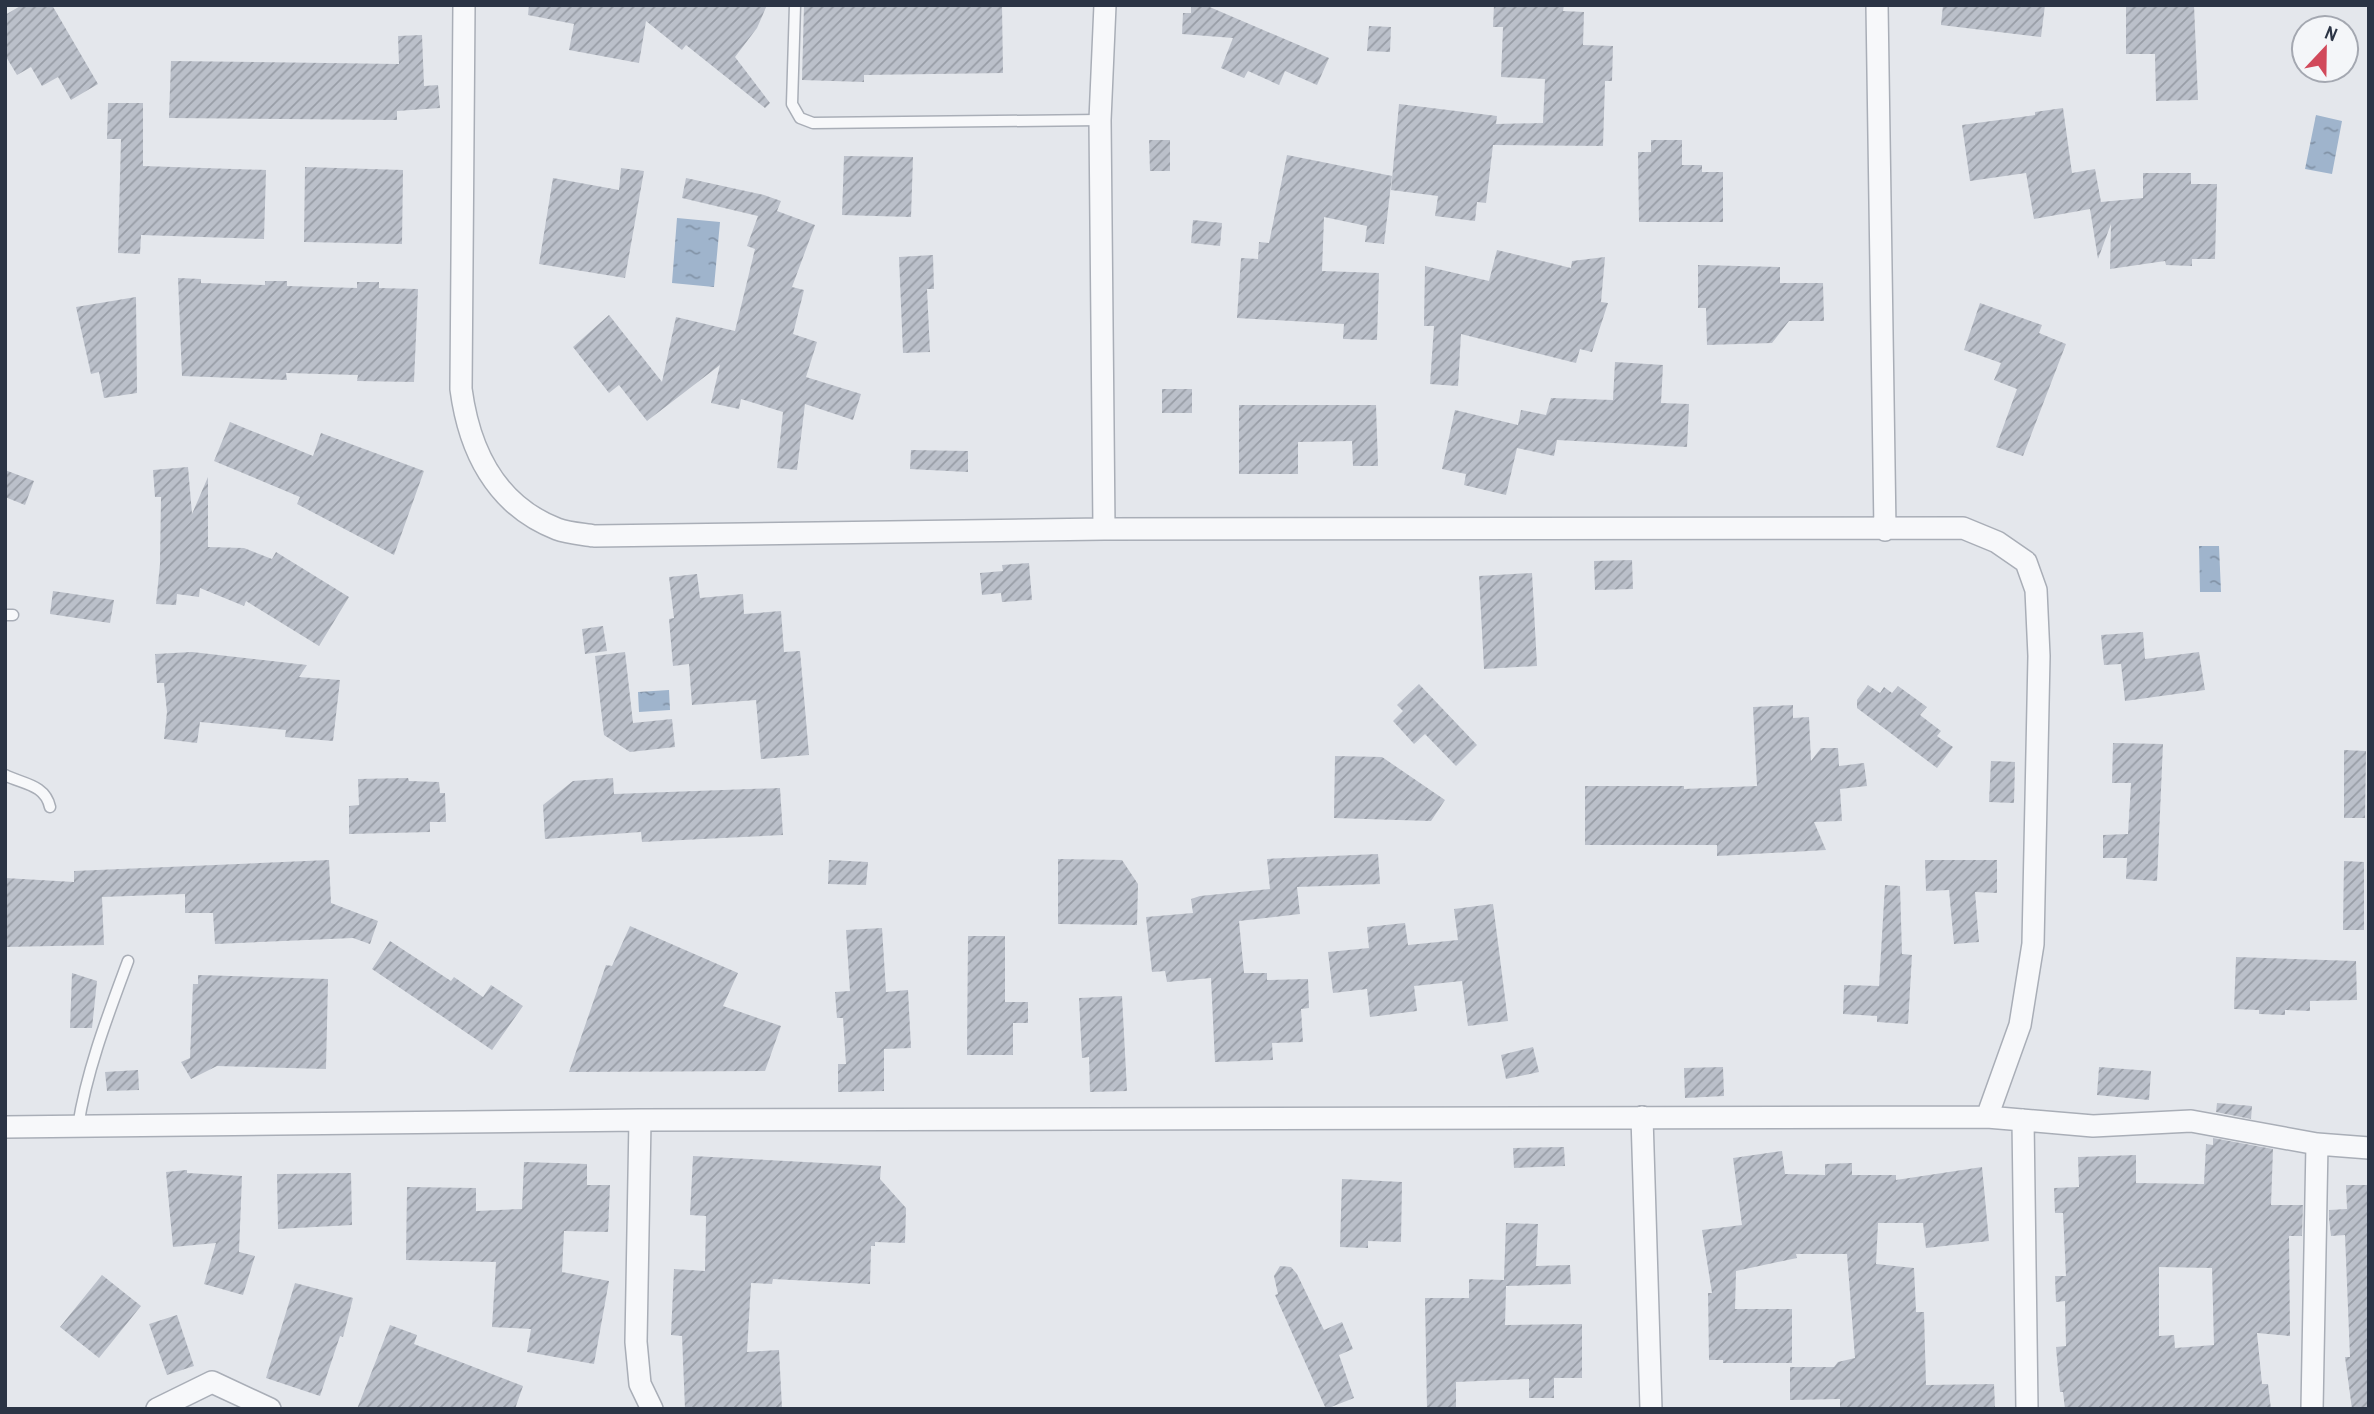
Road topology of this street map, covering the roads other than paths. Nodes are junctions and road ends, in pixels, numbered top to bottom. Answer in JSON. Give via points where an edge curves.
{"nodes":[{"id":1,"x":464,"y":5,"type":"edge"},
{"id":2,"x":795,"y":5,"type":"edge"},
{"id":3,"x":1105,"y":5,"type":"edge"},
{"id":4,"x":1877,"y":5,"type":"edge"},
{"id":5,"x":1100,"y":120,"type":"junction"},
{"id":6,"x":1104,"y":529,"type":"junction"},
{"id":7,"x":1885,"y":530,"type":"junction"},
{"id":8,"x":5,"y":775,"type":"edge"},
{"id":9,"x":50,"y":807,"type":"dead end"},
{"id":10,"x":128,"y":961,"type":"dead end"},
{"id":11,"x":1642,"y":1117,"type":"junction"},
{"id":12,"x":1987,"y":1117,"type":"junction"},
{"id":13,"x":640,"y":1120,"type":"junction"},
{"id":14,"x":2023,"y":1120,"type":"junction"},
{"id":15,"x":78,"y":1126,"type":"junction"},
{"id":16,"x":5,"y":1127,"type":"edge"},
{"id":17,"x":2317,"y":1144,"type":"junction"},
{"id":18,"x":2369,"y":1148,"type":"edge"},
{"id":19,"x":157,"y":1409,"type":"edge"},
{"id":20,"x":270,"y":1409,"type":"edge"},
{"id":21,"x":652,"y":1409,"type":"edge"},
{"id":22,"x":1651,"y":1409,"type":"edge"},
{"id":23,"x":2027,"y":1409,"type":"edge"},
{"id":24,"x":2312,"y":1409,"type":"edge"}],
"edges":[{"from":1,"to":6,"type":"street","via":[[460,389],[474,449],[489,475],[531,515],[558,529],[594,536]]},
{"from":2,"to":5,"type":"lane","via":[[792,104],[800,118],[813,123]]},
{"from":3,"to":5,"type":"street"},
{"from":4,"to":7,"type":"street"},
{"from":5,"to":6,"type":"street"},
{"from":6,"to":7,"type":"street"},
{"from":7,"to":12,"type":"street","via":[[1963,528],[1997,542],[2026,562],[2036,590],[2039,656],[2033,944],[2020,1025]]},
{"from":8,"to":9,"type":"lane","via":[[33,784]]},
{"from":10,"to":15,"type":"lane","via":[[95,1053]]},
{"from":11,"to":12,"type":"street"},
{"from":11,"to":13,"type":"street"},
{"from":11,"to":22,"type":"street"},
{"from":12,"to":14,"type":"street"},
{"from":13,"to":15,"type":"street"},
{"from":13,"to":21,"type":"street","via":[[636,1342],[640,1384]]},
{"from":14,"to":17,"type":"street","via":[[2092,1126],[2191,1121]]},
{"from":14,"to":23,"type":"street"},
{"from":15,"to":16,"type":"street"},
{"from":17,"to":18,"type":"street"},
{"from":17,"to":24,"type":"street"},
{"from":19,"to":20,"type":"street","via":[[212,1382]]}]}
